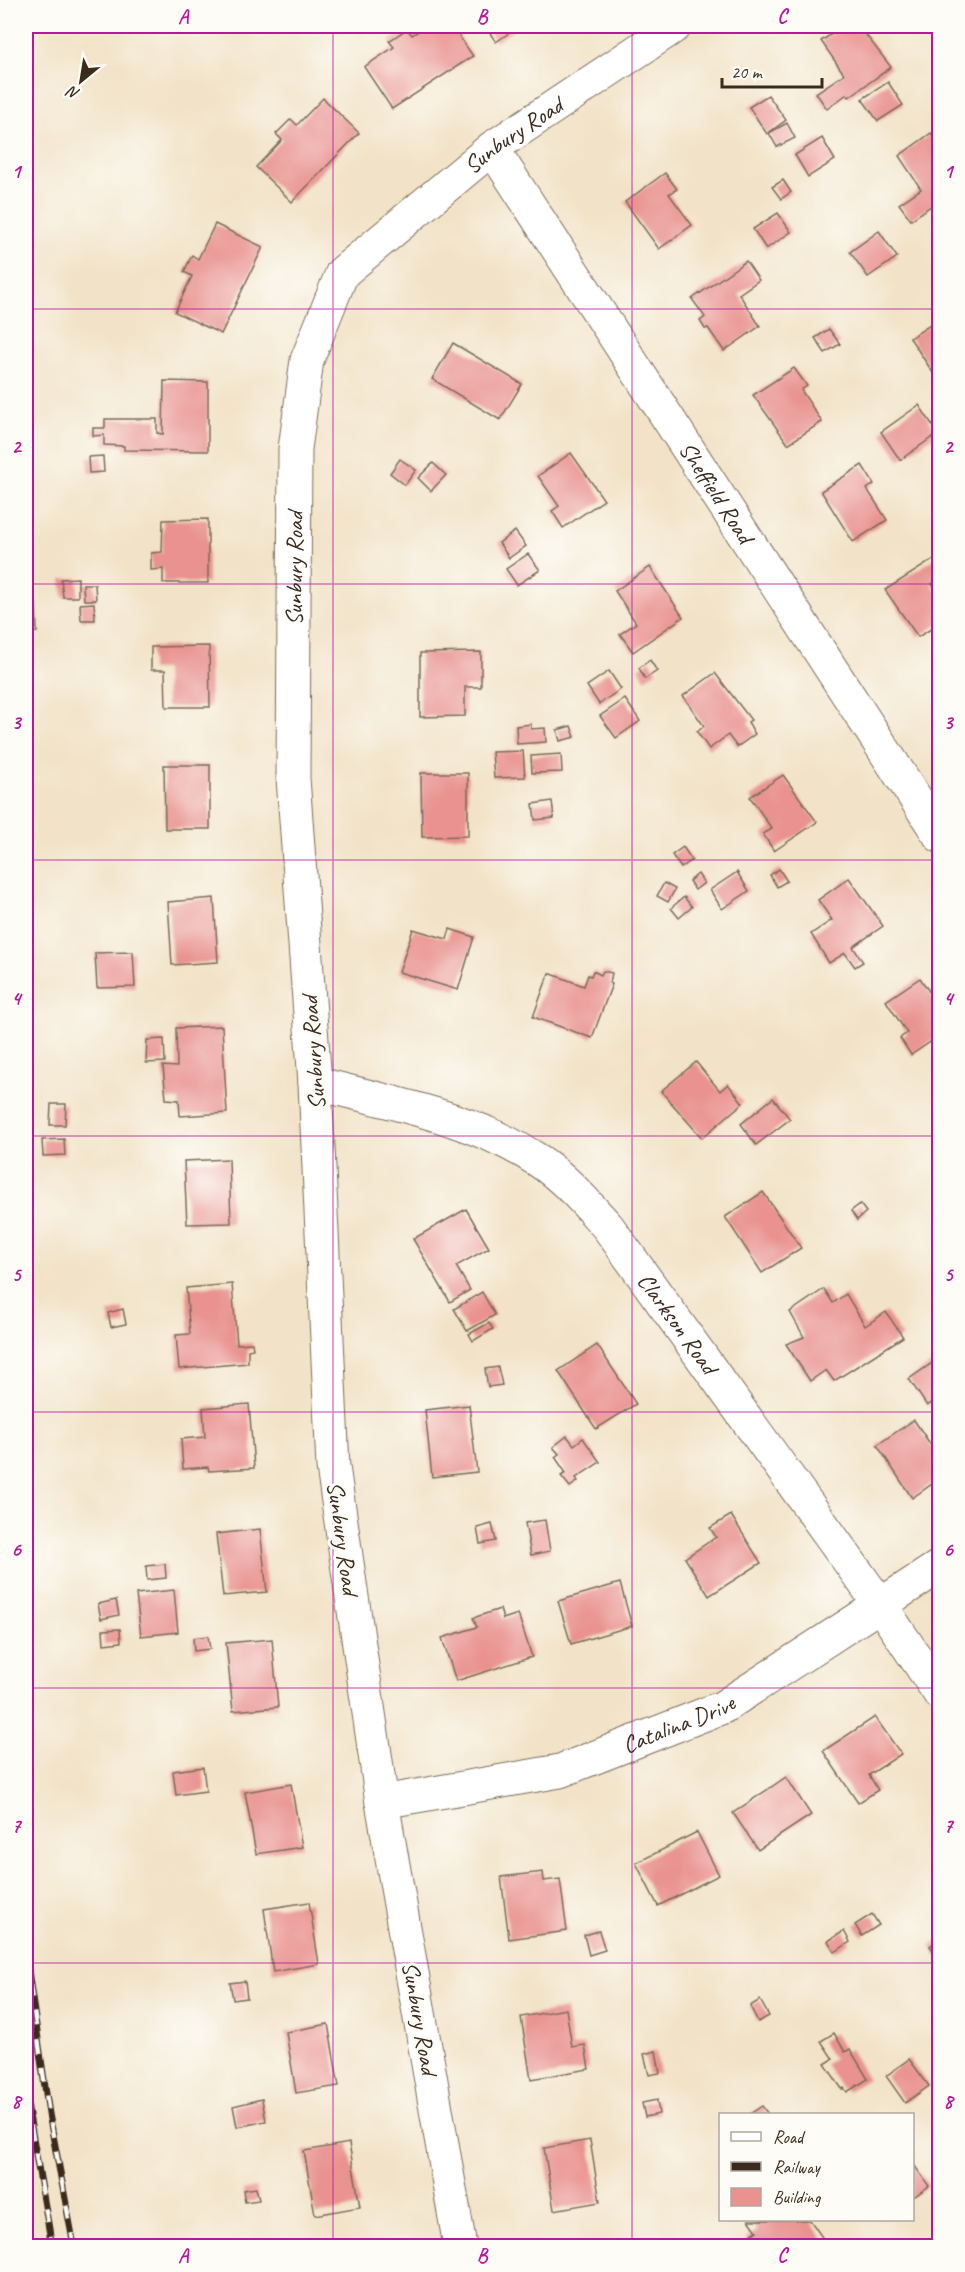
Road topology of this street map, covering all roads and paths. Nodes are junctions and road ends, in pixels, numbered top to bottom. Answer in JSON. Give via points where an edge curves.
{"nodes":[{"id":1,"x":675,"y":26,"type":"edge"},
{"id":2,"x":492,"y":148,"type":"junction"},
{"id":3,"x":939,"y":836,"type":"edge"},
{"id":4,"x":315,"y":1083,"type":"junction"},
{"id":5,"x":939,"y":1566,"type":"edge"},
{"id":6,"x":881,"y":1606,"type":"junction"},
{"id":7,"x":939,"y":1694,"type":"edge"},
{"id":8,"x":382,"y":1802,"type":"junction"},
{"id":9,"x":460,"y":2247,"type":"edge"}],
"edges":[{"from":1,"to":2,"type":"street","name":"Sunbury Road"},
{"from":2,"to":3,"type":"street","name":"Sheffield Road"},
{"from":2,"to":4,"type":"street","name":"Sunbury Road","via":[[342,273],[307,360],[295,449],[293,778]]},
{"from":4,"to":6,"type":"street","name":"Clarkson Road","via":[[450,1119],[493,1136],[539,1161],[575,1192],[608,1227]]},
{"from":4,"to":8,"type":"street","name":"Sunbury Road","via":[[333,1467]]},
{"from":5,"to":6,"type":"street","name":"Catalina Drive"},
{"from":6,"to":7,"type":"street","name":"Clarkson Road"},
{"from":6,"to":8,"type":"street","name":"Catalina Drive","via":[[723,1707],[702,1716],[560,1771]]},
{"from":8,"to":9,"type":"street","name":"Sunbury Road"}]}
